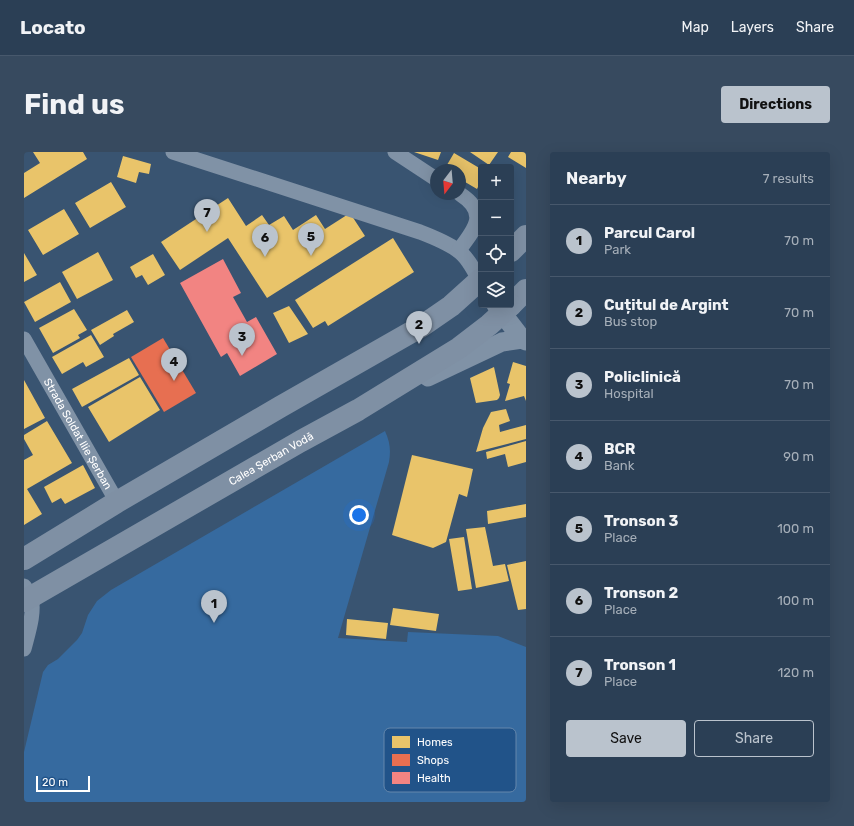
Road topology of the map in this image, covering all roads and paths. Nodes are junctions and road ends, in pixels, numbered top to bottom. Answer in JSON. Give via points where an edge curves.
{"nodes":[{"id":1,"x":173,"y":152,"type":"edge"},
{"id":2,"x":395,"y":152,"type":"edge"},
{"id":3,"x":430,"y":175,"type":"edge"},
{"id":4,"x":466,"y":198,"type":"edge"},
{"id":5,"x":459,"y":250,"type":"junction"},
{"id":6,"x":478,"y":277,"type":"edge"},
{"id":7,"x":478,"y":282,"type":"edge"},
{"id":8,"x":526,"y":290,"type":"edge"},
{"id":9,"x":514,"y":300,"type":"edge"},
{"id":10,"x":504,"y":308,"type":"edge"},
{"id":11,"x":506,"y":308,"type":"edge"},
{"id":12,"x":24,"y":338,"type":"edge"},
{"id":13,"x":524,"y":340,"type":"edge"},
{"id":14,"x":24,"y":362,"type":"edge"},
{"id":15,"x":40,"y":366,"type":"junction"},
{"id":16,"x":358,"y":410,"type":"junction"},
{"id":17,"x":117,"y":502,"type":"junction"},
{"id":18,"x":24,"y":559,"type":"edge"},
{"id":19,"x":26,"y":594,"type":"edge"},
{"id":20,"x":24,"y":649,"type":"edge"}],
"edges":[{"from":1,"to":5,"type":"street","via":[[420,232]]},
{"from":2,"to":3,"type":"street"},
{"from":4,"to":5,"type":"street","via":[[476,209],[477,219],[474,230]]},
{"from":5,"to":6,"type":"street"},
{"from":7,"to":17,"type":"main road","via":[[451,306],[422,326]]},
{"from":8,"to":9,"type":"main road","name":"Calea Șerban Vodă"},
{"from":10,"to":16,"type":"main road","name":"Calea Șerban Vodă","via":[[459,348]]},
{"from":11,"to":13,"type":"street"},
{"from":12,"to":15,"type":"street","name":"Strada Soldat Ilie Șerban"},
{"from":13,"to":16,"type":"street","via":[[502,342]]},
{"from":14,"to":15,"type":"street","name":"Strada Soldat Ilie Șerban"},
{"from":15,"to":17,"type":"street","name":"Strada Soldat Ilie Șerban"},
{"from":16,"to":19,"type":"main road","name":"Calea Șerban Vodă"},
{"from":17,"to":18,"type":"main road"},
{"from":19,"to":20,"type":"street","via":[[32,609]]}]}
